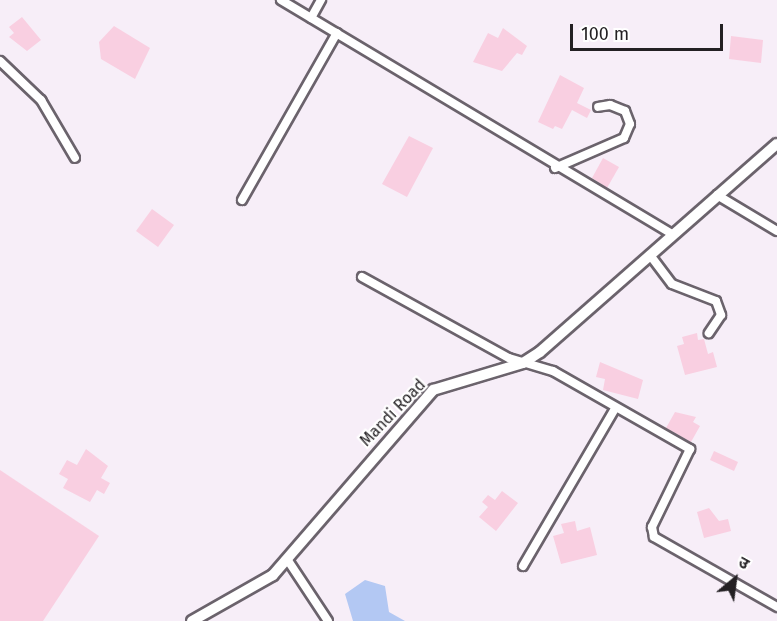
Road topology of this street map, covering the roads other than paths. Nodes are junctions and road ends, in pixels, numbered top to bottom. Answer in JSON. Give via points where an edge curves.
{"nodes":[{"id":1,"x":281,"y":0,"type":"edge"},
{"id":2,"x":321,"y":0,"type":"edge"},
{"id":3,"x":311,"y":18,"type":"junction"},
{"id":4,"x":337,"y":33,"type":"junction"},
{"id":5,"x":0,"y":61,"type":"edge"},
{"id":6,"x":597,"y":107,"type":"dead end"},
{"id":7,"x":777,"y":144,"type":"edge"},
{"id":8,"x":75,"y":158,"type":"dead end"},
{"id":9,"x":555,"y":168,"type":"junction"},
{"id":10,"x":717,"y":195,"type":"junction"},
{"id":11,"x":242,"y":200,"type":"dead end"},
{"id":12,"x":777,"y":231,"type":"edge"},
{"id":13,"x":671,"y":233,"type":"junction"},
{"id":14,"x":650,"y":255,"type":"junction"},
{"id":15,"x":362,"y":277,"type":"dead end"},
{"id":16,"x":709,"y":333,"type":"dead end"},
{"id":17,"x":524,"y":363,"type":"junction"},
{"id":18,"x":615,"y":410,"type":"junction"},
{"id":19,"x":287,"y":560,"type":"junction"},
{"id":20,"x":523,"y":566,"type":"dead end"},
{"id":21,"x":777,"y":608,"type":"edge"},
{"id":22,"x":192,"y":621,"type":"edge"},
{"id":23,"x":328,"y":621,"type":"edge"}],
"edges":[{"from":1,"to":3,"type":"street"},
{"from":2,"to":3,"type":"street"},
{"from":3,"to":4,"type":"street"},
{"from":4,"to":9,"type":"street"},
{"from":4,"to":11,"type":"street"},
{"from":5,"to":8,"type":"street","via":[[41,100]]},
{"from":6,"to":9,"type":"street","via":[[610,105],[625,111],[630,124],[624,138]]},
{"from":7,"to":10,"type":"street","name":"Mandi Road"},
{"from":9,"to":13,"type":"street"},
{"from":10,"to":12,"type":"street"},
{"from":10,"to":13,"type":"street","name":"Mandi Road"},
{"from":13,"to":14,"type":"street","name":"Mandi Road"},
{"from":14,"to":16,"type":"street","via":[[672,284],[716,301],[722,315]]},
{"from":14,"to":17,"type":"street","name":"Mandi Road","via":[[571,328]]},
{"from":15,"to":17,"type":"street"},
{"from":17,"to":18,"type":"street","via":[[553,371]]},
{"from":17,"to":19,"type":"street","name":"Mandi Road","via":[[433,390],[394,430]]},
{"from":18,"to":20,"type":"street"},
{"from":18,"to":21,"type":"street","via":[[692,452],[652,527],[654,537]]},
{"from":19,"to":22,"type":"street","name":"Mandi Road","via":[[256,588]]},
{"from":19,"to":23,"type":"street"}]}
